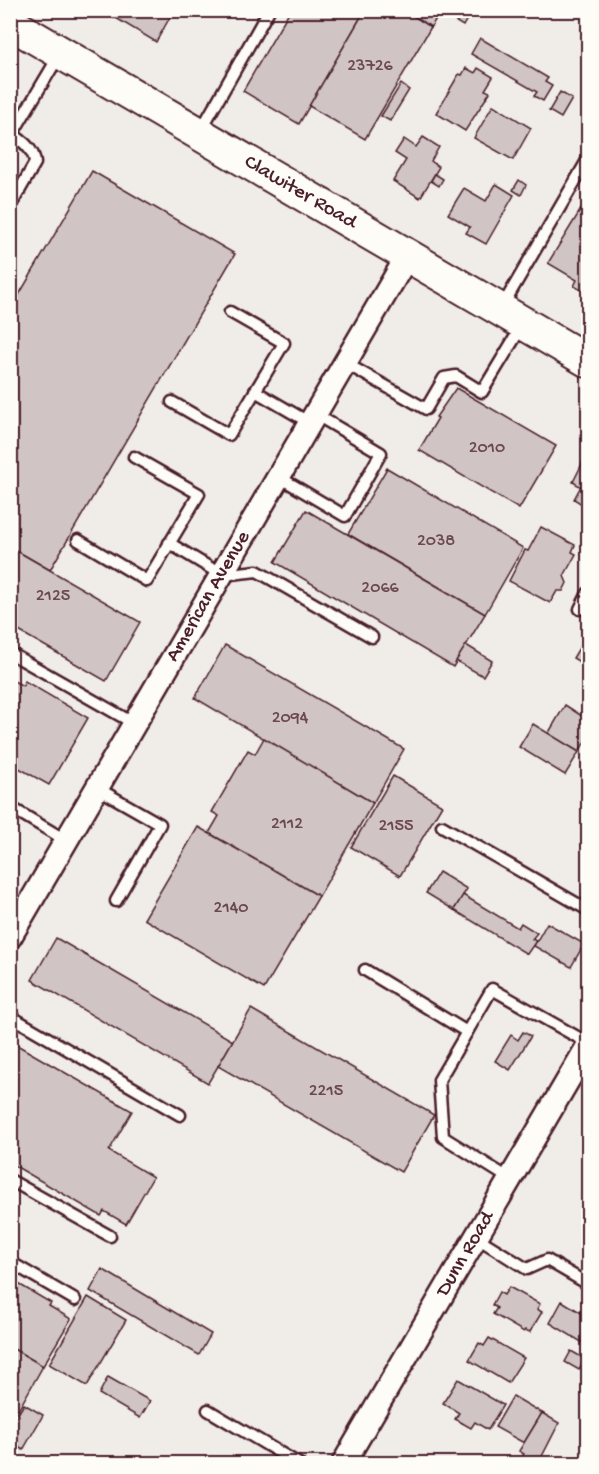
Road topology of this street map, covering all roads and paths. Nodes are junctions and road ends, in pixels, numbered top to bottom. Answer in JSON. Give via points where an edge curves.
{"nodes":[{"id":1,"x":269,"y":10,"type":"edge"},
{"id":2,"x":10,"y":23,"type":"edge"},
{"id":3,"x":61,"y":52,"type":"junction"},
{"id":4,"x":12,"y":133,"type":"edge"},
{"id":5,"x":199,"y":133,"type":"junction"},
{"id":6,"x":588,"y":159,"type":"edge"},
{"id":7,"x":10,"y":207,"type":"edge"},
{"id":8,"x":408,"y":255,"type":"junction"},
{"id":9,"x":230,"y":312,"type":"dead end"},
{"id":10,"x":512,"y":317,"type":"junction"},
{"id":11,"x":588,"y":361,"type":"edge"},
{"id":12,"x":345,"y":363,"type":"junction"},
{"id":13,"x":255,"y":391,"type":"junction"},
{"id":14,"x":172,"y":402,"type":"dead end"},
{"id":15,"x":313,"y":418,"type":"junction"},
{"id":16,"x":134,"y":457,"type":"dead end"},
{"id":17,"x":279,"y":477,"type":"junction"},
{"id":18,"x":78,"y":540,"type":"dead end"},
{"id":19,"x":169,"y":543,"type":"junction"},
{"id":20,"x":222,"y":575,"type":"junction"},
{"id":21,"x":588,"y":593,"type":"edge"},
{"id":22,"x":580,"y":609,"type":"dead end"},
{"id":23,"x":372,"y":637,"type":"dead end"},
{"id":24,"x":10,"y":653,"type":"edge"},
{"id":25,"x":135,"y":724,"type":"junction"},
{"id":26,"x":97,"y":788,"type":"junction"},
{"id":27,"x":10,"y":807,"type":"edge"},
{"id":28,"x":441,"y":826,"type":"dead end"},
{"id":29,"x":67,"y":841,"type":"junction"},
{"id":30,"x":116,"y":901,"type":"dead end"},
{"id":31,"x":588,"y":910,"type":"edge"},
{"id":32,"x":10,"y":937,"type":"edge"},
{"id":33,"x":365,"y":970,"type":"dead end"},
{"id":34,"x":10,"y":1016,"type":"edge"},
{"id":35,"x":467,"y":1032,"type":"junction"},
{"id":36,"x":588,"y":1045,"type":"edge"},
{"id":37,"x":180,"y":1115,"type":"dead end"},
{"id":38,"x":510,"y":1179,"type":"junction"},
{"id":39,"x":10,"y":1180,"type":"edge"},
{"id":40,"x":110,"y":1236,"type":"dead end"},
{"id":41,"x":476,"y":1238,"type":"junction"},
{"id":42,"x":10,"y":1262,"type":"edge"},
{"id":43,"x":588,"y":1284,"type":"edge"},
{"id":44,"x":75,"y":1299,"type":"dead end"},
{"id":45,"x":208,"y":1410,"type":"dead end"},
{"id":46,"x":299,"y":1464,"type":"edge"},
{"id":47,"x":343,"y":1464,"type":"edge"}],
"edges":[{"from":1,"to":5,"type":"lane"},
{"from":2,"to":3,"type":"main road","name":"Clawiter Road"},
{"from":3,"to":4,"type":"lane"},
{"from":3,"to":5,"type":"main road","name":"Clawiter Road"},
{"from":4,"to":7,"type":"lane","via":[[30,148],[35,163]]},
{"from":5,"to":8,"type":"main road","name":"Clawiter Road"},
{"from":6,"to":10,"type":"lane"},
{"from":8,"to":10,"type":"main road","name":"Clawiter Road"},
{"from":8,"to":12,"type":"street","name":"American Avenue"},
{"from":9,"to":13,"type":"lane","via":[[284,343]]},
{"from":10,"to":11,"type":"main road","name":"Clawiter Road"},
{"from":10,"to":12,"type":"lane","via":[[482,392],[456,376],[444,378],[426,409]]},
{"from":12,"to":15,"type":"street","name":"American Avenue"},
{"from":13,"to":14,"type":"lane","via":[[229,435]]},
{"from":13,"to":15,"type":"lane"},
{"from":15,"to":17,"type":"street","name":"American Avenue"},
{"from":15,"to":17,"type":"lane","via":[[381,453],[345,516]]},
{"from":16,"to":19,"type":"lane","via":[[199,494]]},
{"from":17,"to":20,"type":"street","name":"American Avenue"},
{"from":18,"to":19,"type":"lane","via":[[147,581]]},
{"from":19,"to":20,"type":"lane"},
{"from":20,"to":23,"type":"lane","via":[[257,571]]},
{"from":20,"to":25,"type":"street","name":"American Avenue"},
{"from":21,"to":22,"type":"lane"},
{"from":24,"to":25,"type":"lane"},
{"from":25,"to":26,"type":"street","name":"American Avenue"},
{"from":26,"to":29,"type":"street","name":"American Avenue"},
{"from":26,"to":30,"type":"lane","via":[[160,824]]},
{"from":27,"to":29,"type":"lane"},
{"from":28,"to":31,"type":"lane"},
{"from":29,"to":32,"type":"street","name":"American Avenue"},
{"from":33,"to":35,"type":"lane"},
{"from":34,"to":37,"type":"lane"},
{"from":35,"to":36,"type":"lane","via":[[492,989]]},
{"from":35,"to":38,"type":"lane","via":[[439,1080],[442,1137]]},
{"from":36,"to":38,"type":"street","name":"Dunn Road"},
{"from":38,"to":41,"type":"street","name":"Dunn Road"},
{"from":39,"to":40,"type":"lane"},
{"from":41,"to":43,"type":"lane","via":[[527,1269],[547,1260]]},
{"from":41,"to":47,"type":"street","name":"Dunn Road"},
{"from":42,"to":44,"type":"lane"},
{"from":45,"to":46,"type":"lane"}]}
